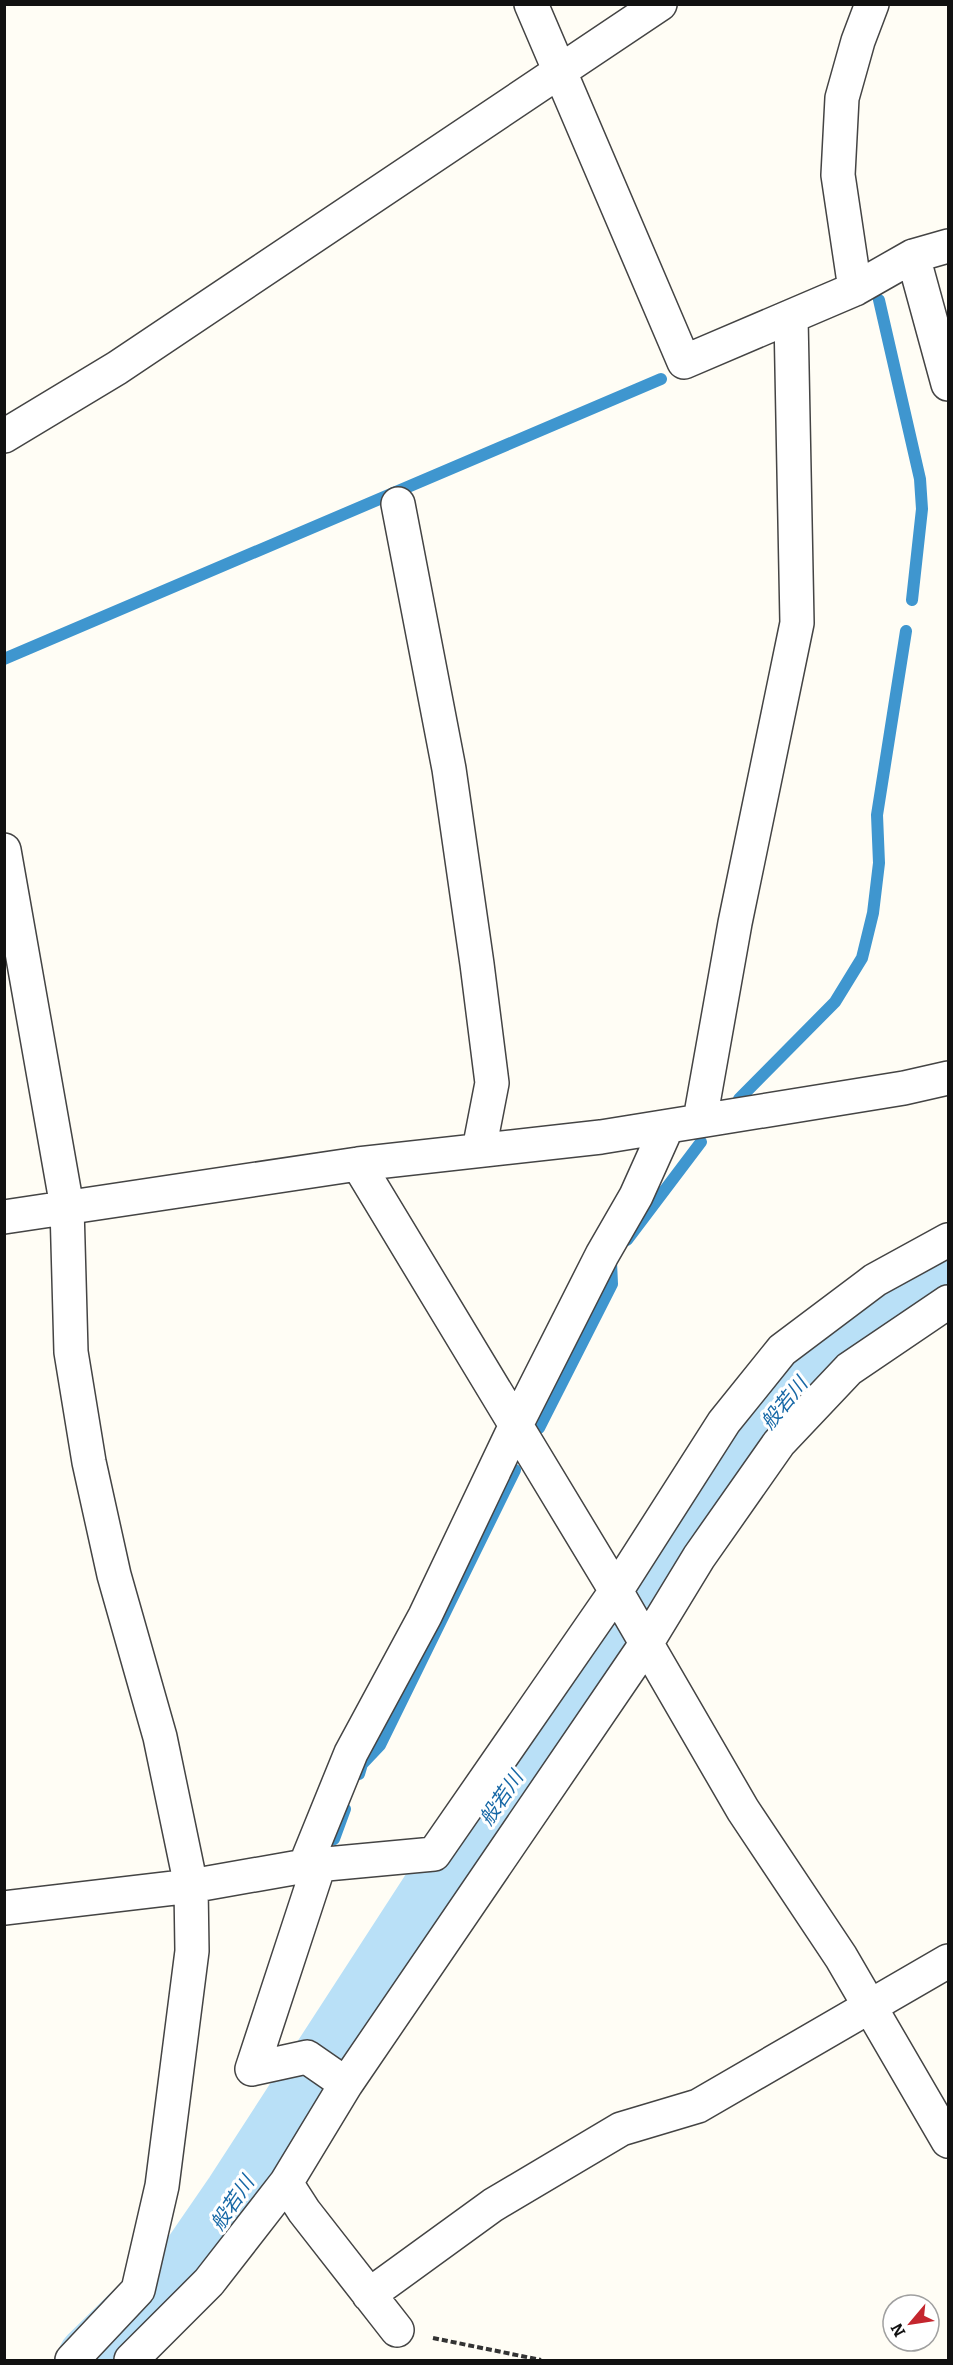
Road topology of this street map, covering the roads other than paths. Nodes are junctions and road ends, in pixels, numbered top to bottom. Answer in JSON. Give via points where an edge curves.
{"nodes":[{"id":1,"x":531,"y":4,"type":"edge"},
{"id":2,"x":660,"y":4,"type":"edge"},
{"id":3,"x":872,"y":4,"type":"edge"},
{"id":4,"x":560,"y":74,"type":"junction"},
{"id":5,"x":948,"y":246,"type":"edge"},
{"id":6,"x":913,"y":256,"type":"junction"},
{"id":7,"x":855,"y":290,"type":"junction"},
{"id":8,"x":791,"y":317,"type":"junction"},
{"id":9,"x":948,"y":384,"type":"edge"},
{"id":10,"x":4,"y":436,"type":"edge"},
{"id":11,"x":398,"y":504,"type":"dead end"},
{"id":12,"x":4,"y":850,"type":"edge"},
{"id":13,"x":948,"y":1078,"type":"edge"},
{"id":14,"x":700,"y":1120,"type":"junction"},
{"id":15,"x":667,"y":1127,"type":"junction"},
{"id":16,"x":479,"y":1150,"type":"junction"},
{"id":17,"x":358,"y":1164,"type":"junction"},
{"id":18,"x":68,"y":1207,"type":"junction"},
{"id":19,"x":4,"y":1217,"type":"edge"},
{"id":20,"x":948,"y":1240,"type":"edge"},
{"id":21,"x":948,"y":1302,"type":"edge"},
{"id":22,"x":515,"y":1427,"type":"junction"},
{"id":23,"x":619,"y":1595,"type":"junction"},
{"id":24,"x":643,"y":1638,"type":"junction"},
{"id":25,"x":312,"y":1866,"type":"junction"},
{"id":26,"x":191,"y":1886,"type":"junction"},
{"id":27,"x":4,"y":1908,"type":"edge"},
{"id":28,"x":948,"y":1961,"type":"edge"},
{"id":29,"x":870,"y":2007,"type":"junction"},
{"id":30,"x":342,"y":2081,"type":"junction"},
{"id":31,"x":948,"y":2141,"type":"edge"},
{"id":32,"x":286,"y":2183,"type":"junction"},
{"id":33,"x":369,"y":2295,"type":"junction"},
{"id":34,"x":397,"y":2330,"type":"road end"},
{"id":35,"x":72,"y":2361,"type":"edge"},
{"id":36,"x":131,"y":2361,"type":"edge"}],
"edges":[{"from":1,"to":4,"type":"street"},
{"from":2,"to":4,"type":"street"},
{"from":3,"to":7,"type":"street","via":[[842,98],[838,175]]},
{"from":4,"to":8,"type":"street","via":[[684,362]]},
{"from":4,"to":10,"type":"street","via":[[117,368]]},
{"from":5,"to":6,"type":"street"},
{"from":6,"to":7,"type":"street"},
{"from":6,"to":9,"type":"street"},
{"from":7,"to":8,"type":"street"},
{"from":8,"to":14,"type":"street","via":[[797,623],[735,923]]},
{"from":11,"to":16,"type":"street","via":[[449,769],[492,1083]]},
{"from":12,"to":18,"type":"street"},
{"from":13,"to":14,"type":"street"},
{"from":14,"to":15,"type":"street"},
{"from":15,"to":16,"type":"street"},
{"from":15,"to":22,"type":"street","via":[[636,1196]]},
{"from":16,"to":17,"type":"street"},
{"from":17,"to":18,"type":"street"},
{"from":17,"to":22,"type":"street"},
{"from":18,"to":19,"type":"street"},
{"from":18,"to":26,"type":"street","via":[[71,1352],[90,1462],[114,1575],[160,1737]]},
{"from":20,"to":23,"type":"street","via":[[875,1280],[782,1350],[724,1422]]},
{"from":21,"to":24,"type":"street","via":[[849,1369],[779,1443]]},
{"from":22,"to":23,"type":"street"},
{"from":22,"to":25,"type":"street","via":[[425,1616],[351,1753]]},
{"from":23,"to":24,"type":"street"},
{"from":23,"to":25,"type":"street","via":[[434,1854]]},
{"from":24,"to":29,"type":"street","via":[[743,1810]]},
{"from":24,"to":30,"type":"street"},
{"from":25,"to":26,"type":"street"},
{"from":25,"to":30,"type":"street","via":[[252,2069],[307,2056]]},
{"from":26,"to":27,"type":"street"},
{"from":26,"to":35,"type":"street","via":[[192,1951],[164,2175],[138,2290]]},
{"from":28,"to":29,"type":"street"},
{"from":29,"to":31,"type":"street"},
{"from":29,"to":33,"type":"street","via":[[698,2106],[621,2129],[493,2205]]},
{"from":30,"to":32,"type":"street"},
{"from":32,"to":33,"type":"street"},
{"from":32,"to":36,"type":"street","via":[[208,2282]]},
{"from":33,"to":34,"type":"street"}]}
